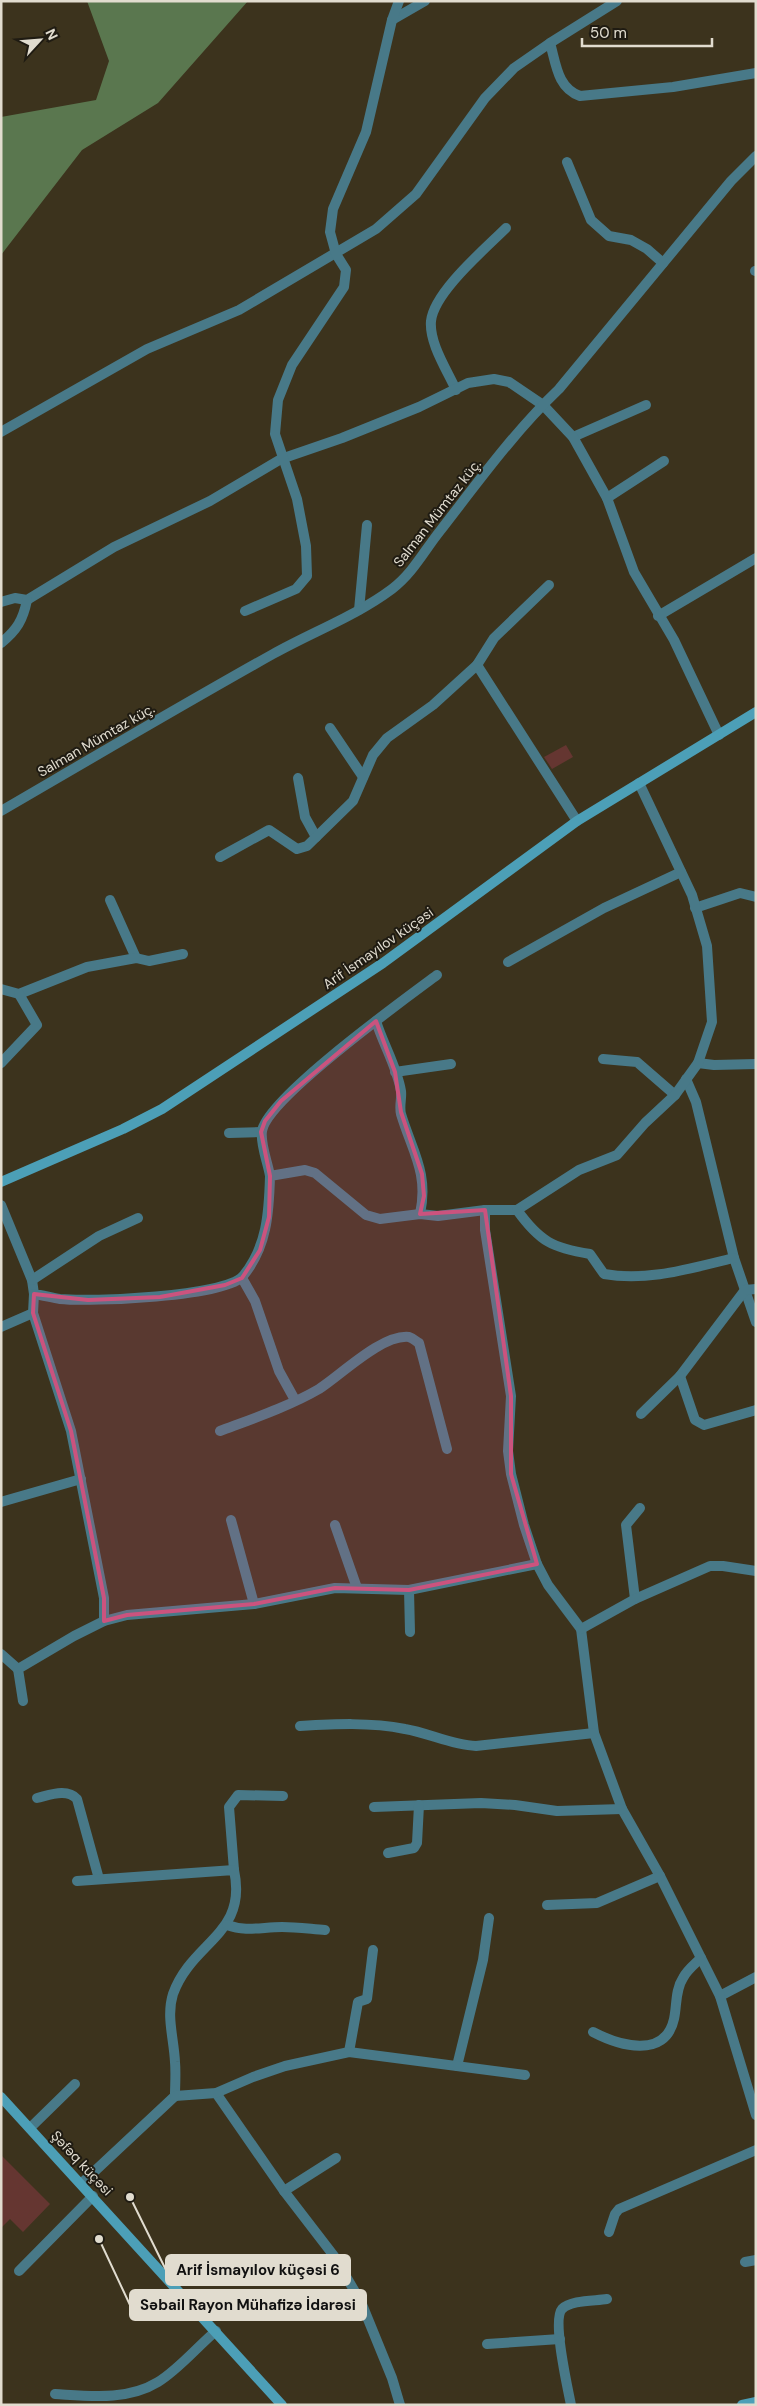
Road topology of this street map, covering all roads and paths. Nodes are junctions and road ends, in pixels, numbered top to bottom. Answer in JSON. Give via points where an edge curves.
{"nodes":[{"id":1,"x":399,"y":1,"type":"edge"},
{"id":2,"x":425,"y":1,"type":"edge"},
{"id":3,"x":617,"y":1,"type":"edge"},
{"id":4,"x":392,"y":20,"type":"junction"},
{"id":5,"x":550,"y":43,"type":"junction"},
{"id":6,"x":756,"y":73,"type":"edge"},
{"id":7,"x":756,"y":156,"type":"edge"},
{"id":8,"x":567,"y":162,"type":"dead end"},
{"id":9,"x":506,"y":228,"type":"dead end"},
{"id":10,"x":336,"y":254,"type":"junction"},
{"id":11,"x":663,"y":263,"type":"junction"},
{"id":12,"x":456,"y":390,"type":"junction"},
{"id":13,"x":543,"y":404,"type":"junction"},
{"id":14,"x":646,"y":405,"type":"dead end"},
{"id":15,"x":1,"y":432,"type":"edge"},
{"id":16,"x":573,"y":437,"type":"junction"},
{"id":17,"x":281,"y":459,"type":"junction"},
{"id":18,"x":664,"y":462,"type":"dead end"},
{"id":19,"x":607,"y":498,"type":"junction"},
{"id":20,"x":367,"y":525,"type":"dead end"},
{"id":21,"x":756,"y":558,"type":"edge"},
{"id":22,"x":549,"y":585,"type":"dead end"},
{"id":23,"x":27,"y":600,"type":"junction"},
{"id":24,"x":1,"y":602,"type":"edge"},
{"id":25,"x":245,"y":610,"type":"dead end"},
{"id":26,"x":359,"y":610,"type":"junction"},
{"id":27,"x":658,"y":616,"type":"junction"},
{"id":28,"x":1,"y":643,"type":"edge"},
{"id":29,"x":477,"y":665,"type":"junction"},
{"id":30,"x":756,"y":712,"type":"edge"},
{"id":31,"x":330,"y":728,"type":"dead end"},
{"id":32,"x":719,"y":735,"type":"junction"},
{"id":33,"x":363,"y":777,"type":"junction"},
{"id":34,"x":298,"y":778,"type":"dead end"},
{"id":35,"x":640,"y":783,"type":"junction"},
{"id":36,"x":1,"y":811,"type":"edge"},
{"id":37,"x":577,"y":822,"type":"junction"},
{"id":38,"x":316,"y":837,"type":"junction"},
{"id":39,"x":220,"y":856,"type":"dead end"},
{"id":40,"x":681,"y":872,"type":"junction"},
{"id":41,"x":756,"y":897,"type":"edge"},
{"id":42,"x":110,"y":900,"type":"dead end"},
{"id":43,"x":696,"y":908,"type":"junction"},
{"id":44,"x":183,"y":954,"type":"dead end"},
{"id":45,"x":136,"y":958,"type":"junction"},
{"id":46,"x":508,"y":962,"type":"dead end"},
{"id":47,"x":437,"y":975,"type":"dead end"},
{"id":48,"x":1,"y":989,"type":"edge"},
{"id":49,"x":19,"y":994,"type":"junction"},
{"id":50,"x":376,"y":1021,"type":"junction"},
{"id":51,"x":603,"y":1059,"type":"dead end"},
{"id":52,"x":698,"y":1063,"type":"junction"},
{"id":53,"x":1,"y":1064,"type":"edge"},
{"id":54,"x":451,"y":1064,"type":"dead end"},
{"id":55,"x":756,"y":1064,"type":"edge"},
{"id":56,"x":395,"y":1072,"type":"junction"},
{"id":57,"x":686,"y":1079,"type":"junction"},
{"id":58,"x":676,"y":1095,"type":"junction"},
{"id":59,"x":261,"y":1132,"type":"junction"},
{"id":60,"x":229,"y":1134,"type":"dead end"},
{"id":61,"x":270,"y":1176,"type":"junction"},
{"id":62,"x":1,"y":1182,"type":"edge"},
{"id":63,"x":1,"y":1205,"type":"edge"},
{"id":64,"x":485,"y":1210,"type":"junction"},
{"id":65,"x":517,"y":1210,"type":"junction"},
{"id":66,"x":420,"y":1214,"type":"junction"},
{"id":67,"x":138,"y":1218,"type":"dead end"},
{"id":68,"x":734,"y":1258,"type":"junction"},
{"id":69,"x":242,"y":1278,"type":"junction"},
{"id":70,"x":32,"y":1280,"type":"junction"},
{"id":71,"x":756,"y":1289,"type":"edge"},
{"id":72,"x":744,"y":1290,"type":"junction"},
{"id":73,"x":34,"y":1294,"type":"junction"},
{"id":74,"x":33,"y":1313,"type":"junction"},
{"id":75,"x":756,"y":1322,"type":"edge"},
{"id":76,"x":1,"y":1327,"type":"edge"},
{"id":77,"x":680,"y":1376,"type":"junction"},
{"id":78,"x":296,"y":1400,"type":"junction"},
{"id":79,"x":756,"y":1410,"type":"edge"},
{"id":80,"x":641,"y":1414,"type":"dead end"},
{"id":81,"x":220,"y":1431,"type":"dead end"},
{"id":82,"x":447,"y":1449,"type":"dead end"},
{"id":83,"x":81,"y":1479,"type":"junction"},
{"id":84,"x":2,"y":1500,"type":"edge"},
{"id":85,"x":640,"y":1508,"type":"dead end"},
{"id":86,"x":232,"y":1520,"type":"dead end"},
{"id":87,"x":335,"y":1525,"type":"dead end"},
{"id":88,"x":536,"y":1564,"type":"junction"},
{"id":89,"x":756,"y":1571,"type":"edge"},
{"id":90,"x":357,"y":1588,"type":"junction"},
{"id":91,"x":409,"y":1590,"type":"junction"},
{"id":92,"x":636,"y":1599,"type":"junction"},
{"id":93,"x":254,"y":1604,"type":"junction"},
{"id":94,"x":104,"y":1621,"type":"junction"},
{"id":95,"x":581,"y":1630,"type":"junction"},
{"id":96,"x":410,"y":1632,"type":"dead end"},
{"id":97,"x":1,"y":1654,"type":"edge"},
{"id":98,"x":18,"y":1669,"type":"junction"},
{"id":99,"x":22,"y":1701,"type":"dead end"},
{"id":100,"x":300,"y":1726,"type":"dead end"},
{"id":101,"x":594,"y":1733,"type":"junction"},
{"id":102,"x":284,"y":1796,"type":"dead end"},
{"id":103,"x":37,"y":1798,"type":"dead end"},
{"id":104,"x":419,"y":1805,"type":"junction"},
{"id":105,"x":374,"y":1807,"type":"dead end"},
{"id":106,"x":622,"y":1809,"type":"junction"},
{"id":107,"x":388,"y":1853,"type":"dead end"},
{"id":108,"x":234,"y":1870,"type":"junction"},
{"id":109,"x":660,"y":1876,"type":"junction"},
{"id":110,"x":99,"y":1879,"type":"junction"},
{"id":111,"x":77,"y":1881,"type":"dead end"},
{"id":112,"x":547,"y":1905,"type":"dead end"},
{"id":113,"x":489,"y":1918,"type":"dead end"},
{"id":114,"x":227,"y":1925,"type":"junction"},
{"id":115,"x":325,"y":1930,"type":"dead end"},
{"id":116,"x":373,"y":1950,"type":"dead end"},
{"id":117,"x":701,"y":1958,"type":"junction"},
{"id":118,"x":756,"y":1977,"type":"edge"},
{"id":119,"x":720,"y":1996,"type":"junction"},
{"id":120,"x":593,"y":2032,"type":"dead end"},
{"id":121,"x":349,"y":2052,"type":"junction"},
{"id":122,"x":457,"y":2066,"type":"junction"},
{"id":123,"x":524,"y":2075,"type":"dead end"},
{"id":124,"x":75,"y":2084,"type":"dead end"},
{"id":125,"x":216,"y":2093,"type":"junction"},
{"id":126,"x":175,"y":2096,"type":"junction"},
{"id":127,"x":2,"y":2099,"type":"edge"},
{"id":128,"x":756,"y":2115,"type":"edge"},
{"id":129,"x":30,"y":2128,"type":"junction"},
{"id":130,"x":756,"y":2150,"type":"edge"},
{"id":131,"x":336,"y":2158,"type":"dead end"},
{"id":132,"x":82,"y":2183,"type":"junction"},
{"id":133,"x":284,"y":2191,"type":"junction"},
{"id":134,"x":93,"y":2196,"type":"junction"},
{"id":135,"x":609,"y":2232,"type":"dead end"},
{"id":136,"x":756,"y":2260,"type":"edge"},
{"id":137,"x":745,"y":2262,"type":"dead end"},
{"id":138,"x":19,"y":2270,"type":"dead end"},
{"id":139,"x":607,"y":2300,"type":"dead end"},
{"id":140,"x":216,"y":2331,"type":"junction"},
{"id":141,"x":560,"y":2339,"type":"junction"},
{"id":142,"x":487,"y":2344,"type":"dead end"},
{"id":143,"x":55,"y":2394,"type":"dead end"},
{"id":144,"x":756,"y":2402,"type":"edge"},
{"id":145,"x":277,"y":2404,"type":"edge"},
{"id":146,"x":400,"y":2405,"type":"edge"},
{"id":147,"x":571,"y":2405,"type":"edge"},
{"id":148,"x":742,"y":2405,"type":"edge"}],
"edges":[{"from":1,"to":4,"type":"street"},
{"from":2,"to":4,"type":"street"},
{"from":3,"to":5,"type":"street"},
{"from":4,"to":10,"type":"street","via":[[366,132],[333,209],[330,232]]},
{"from":5,"to":6,"type":"street","via":[[563,86],[580,96],[672,87]]},
{"from":5,"to":10,"type":"street","via":[[514,68],[485,98],[416,194],[376,229]]},
{"from":7,"to":11,"type":"street","name":"Salman Mümtaz küç."},
{"from":8,"to":11,"type":"street","via":[[591,220],[609,236],[631,240]]},
{"from":9,"to":12,"type":"street","via":[[443,293],[431,320],[434,340]]},
{"from":10,"to":15,"type":"street","via":[[239,310],[147,349]]},
{"from":10,"to":17,"type":"street","via":[[346,270],[344,287],[292,365],[278,400],[275,434]]},
{"from":11,"to":13,"type":"street","name":"Salman Mümtaz küç."},
{"from":12,"to":13,"type":"street","via":[[468,384],[494,380],[509,382]]},
{"from":12,"to":17,"type":"street","via":[[342,438]]},
{"from":13,"to":16,"type":"street"},
{"from":13,"to":26,"type":"street","name":"Salman Mümtaz küç.","via":[[440,530],[410,573]]},
{"from":14,"to":16,"type":"street"},
{"from":16,"to":19,"type":"street"},
{"from":17,"to":23,"type":"street","via":[[210,500],[114,547]]},
{"from":17,"to":25,"type":"street","via":[[297,499],[306,546],[307,576],[296,589]]},
{"from":18,"to":19,"type":"street"},
{"from":19,"to":27,"type":"street","via":[[634,572]]},
{"from":20,"to":26,"type":"street"},
{"from":21,"to":27,"type":"street"},
{"from":22,"to":29,"type":"street","via":[[494,638]]},
{"from":23,"to":24,"type":"street","via":[[15,598]]},
{"from":23,"to":28,"type":"street","via":[[23,619],[13,634]]},
{"from":26,"to":36,"type":"street","name":"Salman Mümtaz küç.","via":[[281,649]]},
{"from":27,"to":32,"type":"street","via":[[674,640]]},
{"from":29,"to":33,"type":"street","via":[[433,705],[387,738],[373,755]]},
{"from":29,"to":37,"type":"street"},
{"from":30,"to":32,"type":"street","name":"Arif İsmayılov küçəsi"},
{"from":31,"to":33,"type":"street"},
{"from":32,"to":35,"type":"street","name":"Arif İsmayılov küçəsi"},
{"from":33,"to":38,"type":"street","via":[[353,802]]},
{"from":34,"to":38,"type":"street","via":[[305,817]]},
{"from":35,"to":37,"type":"street","name":"Arif İsmayılov küçəsi"},
{"from":35,"to":40,"type":"street"},
{"from":37,"to":62,"type":"street","name":"Arif İsmayılov küçəsi","via":[[390,958],[162,1109]]},
{"from":38,"to":39,"type":"street","via":[[307,846],[297,849],[269,830]]},
{"from":40,"to":43,"type":"street"},
{"from":40,"to":46,"type":"street","via":[[604,908]]},
{"from":41,"to":43,"type":"street","via":[[740,893]]},
{"from":42,"to":45,"type":"street"},
{"from":43,"to":52,"type":"street","via":[[707,946],[712,1022]]},
{"from":44,"to":45,"type":"street","via":[[150,961]]},
{"from":45,"to":49,"type":"street","via":[[87,967]]},
{"from":47,"to":50,"type":"street"},
{"from":48,"to":49,"type":"street"},
{"from":49,"to":53,"type":"street","via":[[37,1025]]},
{"from":50,"to":56,"type":"street"},
{"from":50,"to":59,"type":"street","via":[[281,1102],[265,1120]]},
{"from":51,"to":58,"type":"street","via":[[638,1062]]},
{"from":52,"to":55,"type":"street"},
{"from":52,"to":57,"type":"street"},
{"from":54,"to":56,"type":"street"},
{"from":56,"to":66,"type":"street","via":[[401,1091],[400,1112],[422,1174],[424,1196]]},
{"from":57,"to":58,"type":"street"},
{"from":57,"to":68,"type":"street","via":[[696,1102]]},
{"from":58,"to":65,"type":"street","via":[[644,1123],[617,1155],[579,1170]]},
{"from":59,"to":60,"type":"street"},
{"from":59,"to":61,"type":"street"},
{"from":61,"to":66,"type":"street","via":[[305,1170],[315,1173],[366,1215],[380,1219]]},
{"from":61,"to":69,"type":"street","via":[[269,1217],[260,1250]]},
{"from":63,"to":70,"type":"street"},
{"from":64,"to":65,"type":"street"},
{"from":64,"to":66,"type":"street","via":[[438,1216]]},
{"from":64,"to":88,"type":"street","via":[[485,1230],[511,1396],[508,1451],[511,1474]]},
{"from":65,"to":68,"type":"street","via":[[529,1227],[560,1249],[590,1254],[604,1274],[649,1277]]},
{"from":67,"to":70,"type":"street","via":[[99,1236]]},
{"from":68,"to":72,"type":"street"},
{"from":69,"to":73,"type":"street","via":[[225,1285],[160,1297],[88,1300]]},
{"from":69,"to":78,"type":"street","via":[[255,1301],[279,1371]]},
{"from":70,"to":73,"type":"street"},
{"from":71,"to":72,"type":"street"},
{"from":72,"to":75,"type":"street"},
{"from":72,"to":77,"type":"street"},
{"from":73,"to":74,"type":"street"},
{"from":74,"to":76,"type":"street"},
{"from":74,"to":83,"type":"street","via":[[63,1404]]},
{"from":77,"to":79,"type":"street","via":[[695,1420],[704,1425]]},
{"from":77,"to":80,"type":"street"},
{"from":78,"to":81,"type":"street"},
{"from":78,"to":82,"type":"street","via":[[319,1389],[360,1356],[396,1339],[409,1337],[419,1343]]},
{"from":83,"to":84,"type":"street"},
{"from":83,"to":94,"type":"street","via":[[104,1598]]},
{"from":85,"to":92,"type":"street","via":[[626,1525]]},
{"from":86,"to":93,"type":"street"},
{"from":87,"to":90,"type":"street"},
{"from":88,"to":91,"type":"street"},
{"from":88,"to":95,"type":"street"},
{"from":89,"to":92,"type":"street","via":[[710,1566]]},
{"from":90,"to":91,"type":"street"},
{"from":90,"to":93,"type":"street","via":[[334,1588]]},
{"from":91,"to":96,"type":"street"},
{"from":92,"to":95,"type":"street"},
{"from":93,"to":94,"type":"street","via":[[137,1614]]},
{"from":94,"to":98,"type":"street"},
{"from":95,"to":101,"type":"street"},
{"from":97,"to":98,"type":"street"},
{"from":98,"to":99,"type":"street"},
{"from":100,"to":101,"type":"street","via":[[354,1723],[397,1728],[476,1746]]},
{"from":101,"to":106,"type":"street"},
{"from":102,"to":108,"type":"street","via":[[238,1794],[233,1799],[230,1806]]},
{"from":103,"to":110,"type":"street","via":[[67,1792],[77,1799]]},
{"from":104,"to":105,"type":"street"},
{"from":104,"to":106,"type":"street","via":[[498,1804],[557,1811]]},
{"from":104,"to":107,"type":"street","via":[[414,1848]]},
{"from":106,"to":109,"type":"street"},
{"from":108,"to":110,"type":"street"},
{"from":108,"to":114,"type":"street","via":[[237,1902]]},
{"from":109,"to":112,"type":"street","via":[[597,1904]]},
{"from":109,"to":117,"type":"street"},
{"from":110,"to":111,"type":"street"},
{"from":113,"to":122,"type":"street","via":[[483,1960]]},
{"from":114,"to":115,"type":"street","via":[[246,1930],[281,1927]]},
{"from":114,"to":126,"type":"street","via":[[180,1976],[172,1996],[170,2018]]},
{"from":116,"to":121,"type":"street","via":[[367,1999],[358,2002]]},
{"from":117,"to":119,"type":"street"},
{"from":117,"to":120,"type":"street","via":[[682,1978],[674,2020],[663,2039],[633,2047],[611,2042]]},
{"from":118,"to":119,"type":"street"},
{"from":119,"to":128,"type":"street"},
{"from":121,"to":122,"type":"street"},
{"from":121,"to":125,"type":"street","via":[[286,2066]]},
{"from":122,"to":123,"type":"street"},
{"from":124,"to":129,"type":"street"},
{"from":125,"to":126,"type":"street"},
{"from":125,"to":133,"type":"street"},
{"from":126,"to":132,"type":"street"},
{"from":127,"to":129,"type":"street","name":"Şəfəq küçəsi"},
{"from":129,"to":132,"type":"street","name":"Şəfəq küçəsi"},
{"from":130,"to":135,"type":"street","via":[[620,2209]]},
{"from":131,"to":133,"type":"street"},
{"from":132,"to":134,"type":"street","name":"Şəfəq küçəsi"},
{"from":133,"to":146,"type":"street","via":[[334,2256],[361,2302]]},
{"from":134,"to":138,"type":"street"},
{"from":134,"to":140,"type":"street","name":"Şəfəq küçəsi"},
{"from":136,"to":137,"type":"street"},
{"from":139,"to":141,"type":"street","via":[[568,2305],[561,2310],[558,2315]]},
{"from":140,"to":143,"type":"street","via":[[159,2382],[141,2390],[107,2396]]},
{"from":140,"to":145,"type":"street","name":"Şəfəq küçəsi"},
{"from":141,"to":142,"type":"street"},
{"from":141,"to":147,"type":"street"},
{"from":144,"to":148,"type":"street"}]}
